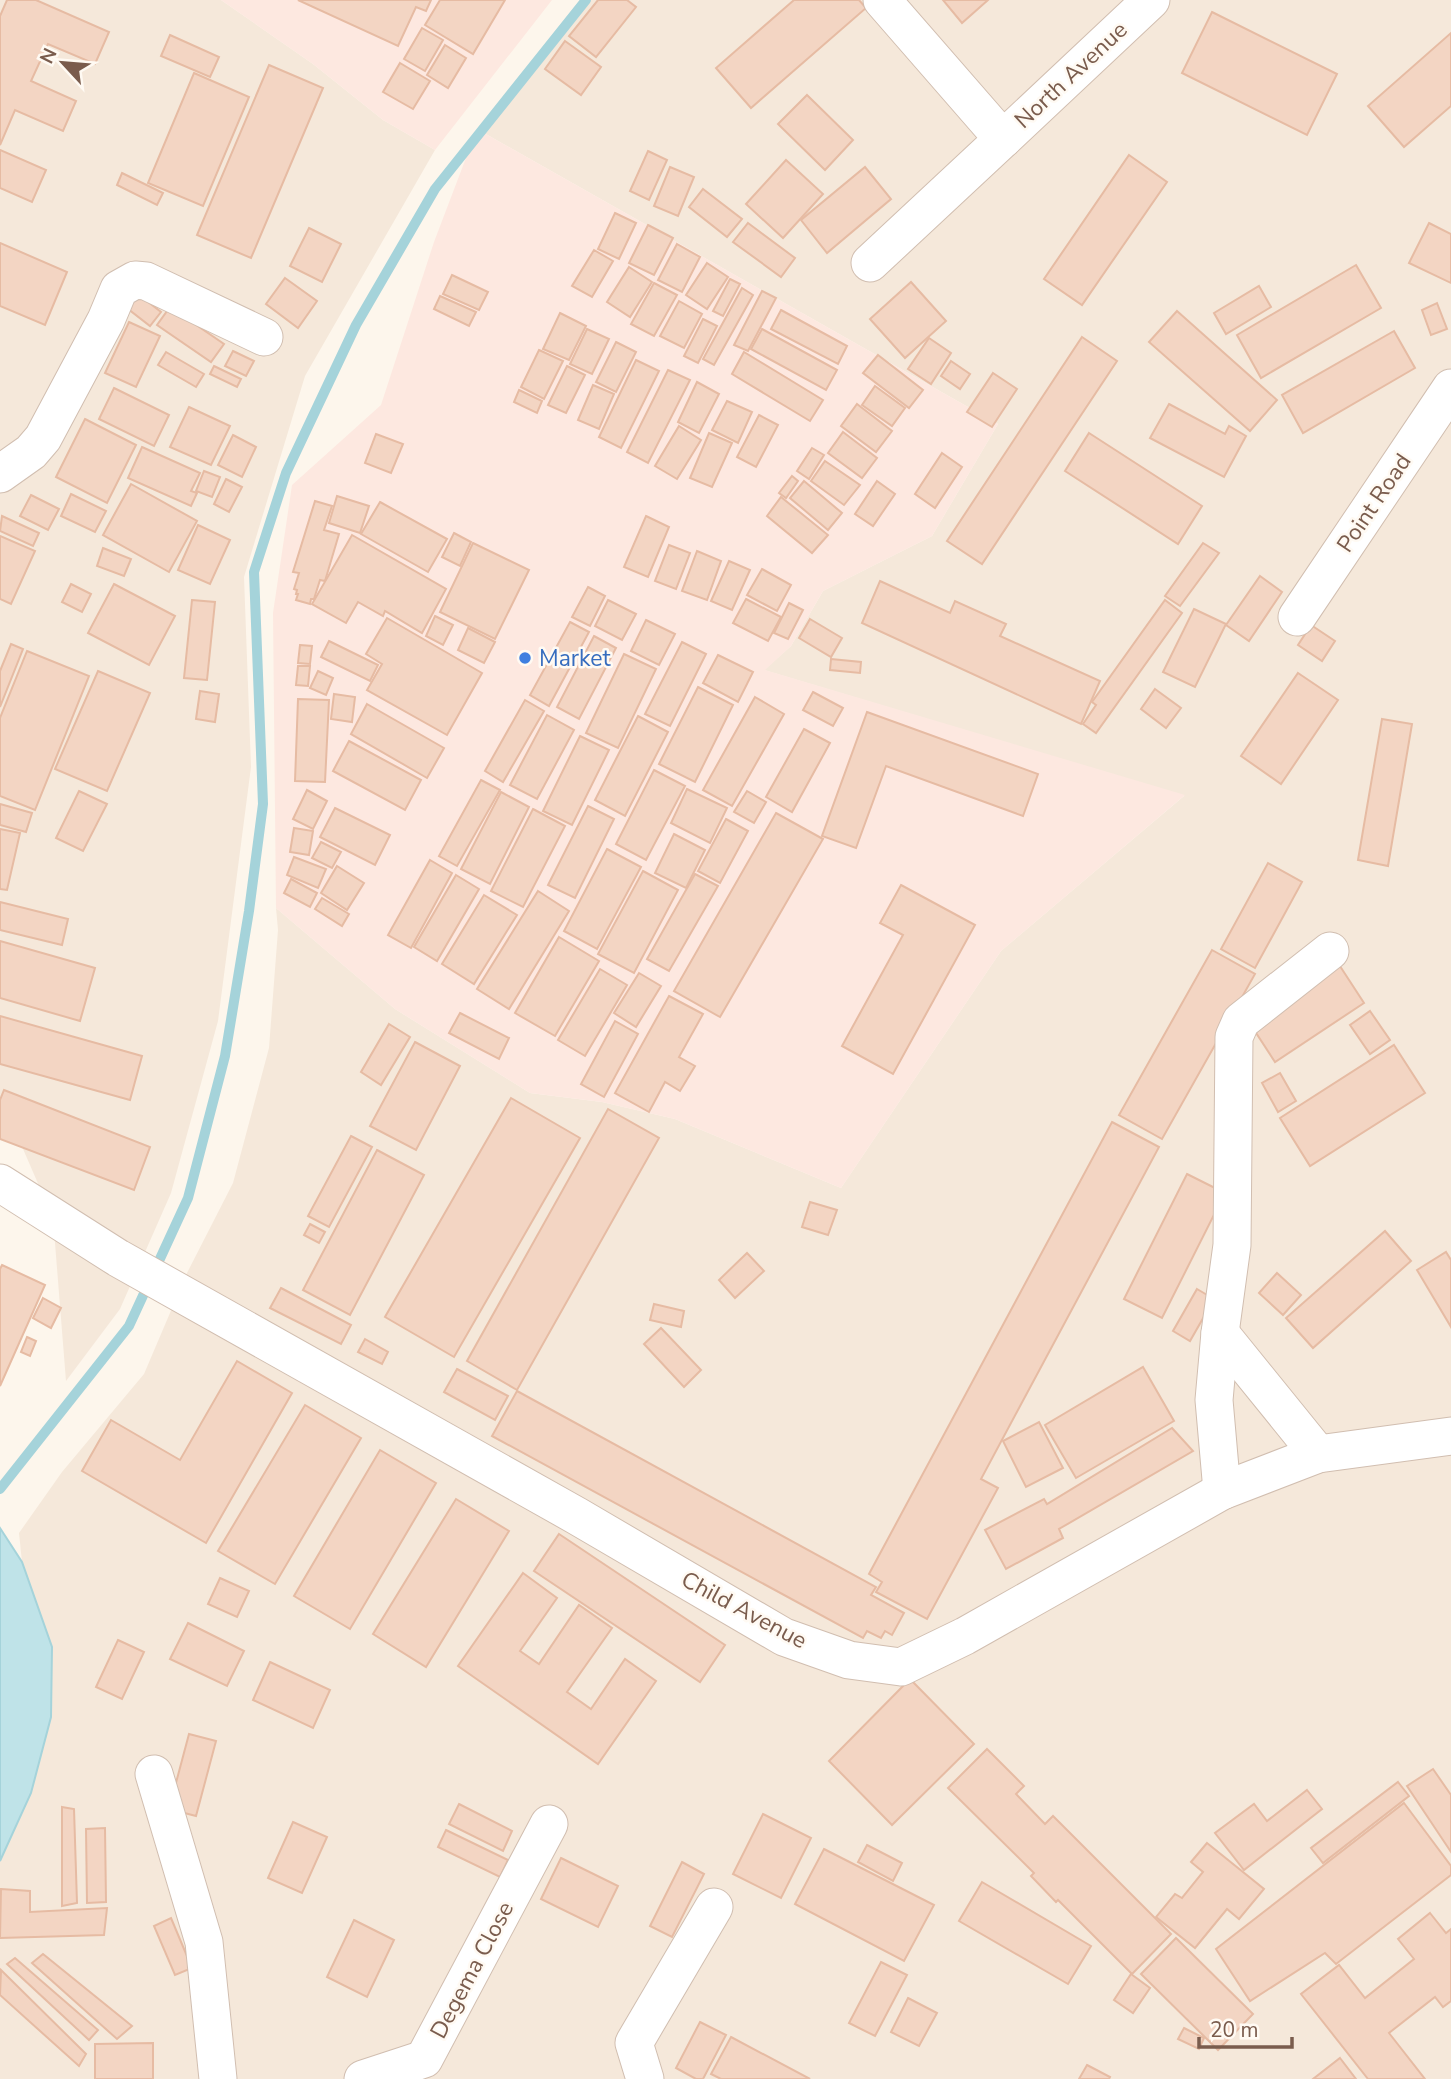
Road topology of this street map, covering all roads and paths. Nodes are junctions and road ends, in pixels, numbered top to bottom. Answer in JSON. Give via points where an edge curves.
{"nodes":[{"id":1,"x":882,"y":0,"type":"edge"},
{"id":2,"x":1151,"y":0,"type":"edge"},
{"id":3,"x":1003,"y":139,"type":"junction"},
{"id":4,"x":870,"y":263,"type":"dead end"},
{"id":5,"x":264,"y":337,"type":"dead end"},
{"id":6,"x":1451,"y":388,"type":"edge"},
{"id":7,"x":0,"y":474,"type":"edge"},
{"id":8,"x":1297,"y":617,"type":"dead end"},
{"id":9,"x":1330,"y":951,"type":"dead end"},
{"id":10,"x":2,"y":1190,"type":"edge"},
{"id":11,"x":1220,"y":1333,"type":"junction"},
{"id":12,"x":1451,"y":1436,"type":"edge"},
{"id":13,"x":1318,"y":1454,"type":"junction"},
{"id":14,"x":1222,"y":1491,"type":"junction"},
{"id":15,"x":155,"y":1774,"type":"dead end"},
{"id":16,"x":549,"y":1824,"type":"dead end"},
{"id":17,"x":713,"y":1907,"type":"dead end"},
{"id":18,"x":218,"y":2079,"type":"edge"},
{"id":19,"x":363,"y":2079,"type":"edge"},
{"id":20,"x":645,"y":2079,"type":"edge"}],
"edges":[{"from":1,"to":3,"type":"street","name":"North Avenue"},
{"from":2,"to":3,"type":"street","name":"North Avenue"},
{"from":3,"to":4,"type":"street"},
{"from":5,"to":7,"type":"street","via":[[146,281],[135,280],[119,289],[43,438]]},
{"from":6,"to":8,"type":"street","name":"Point Road"},
{"from":9,"to":11,"type":"street","via":[[1241,1021],[1234,1037],[1232,1245]]},
{"from":10,"to":14,"type":"street","name":"Child Avenue","via":[[784,1637],[849,1660],[901,1667],[965,1636]]},
{"from":11,"to":13,"type":"street"},
{"from":11,"to":14,"type":"street","via":[[1213,1400]]},
{"from":12,"to":13,"type":"street","name":"Child Avenue"},
{"from":13,"to":14,"type":"street","name":"Child Avenue"},
{"from":15,"to":18,"type":"street","via":[[204,1942]]},
{"from":16,"to":19,"type":"street","name":"Degema Close","via":[[424,2059]]},
{"from":17,"to":20,"type":"street","via":[[634,2043]]}]}
